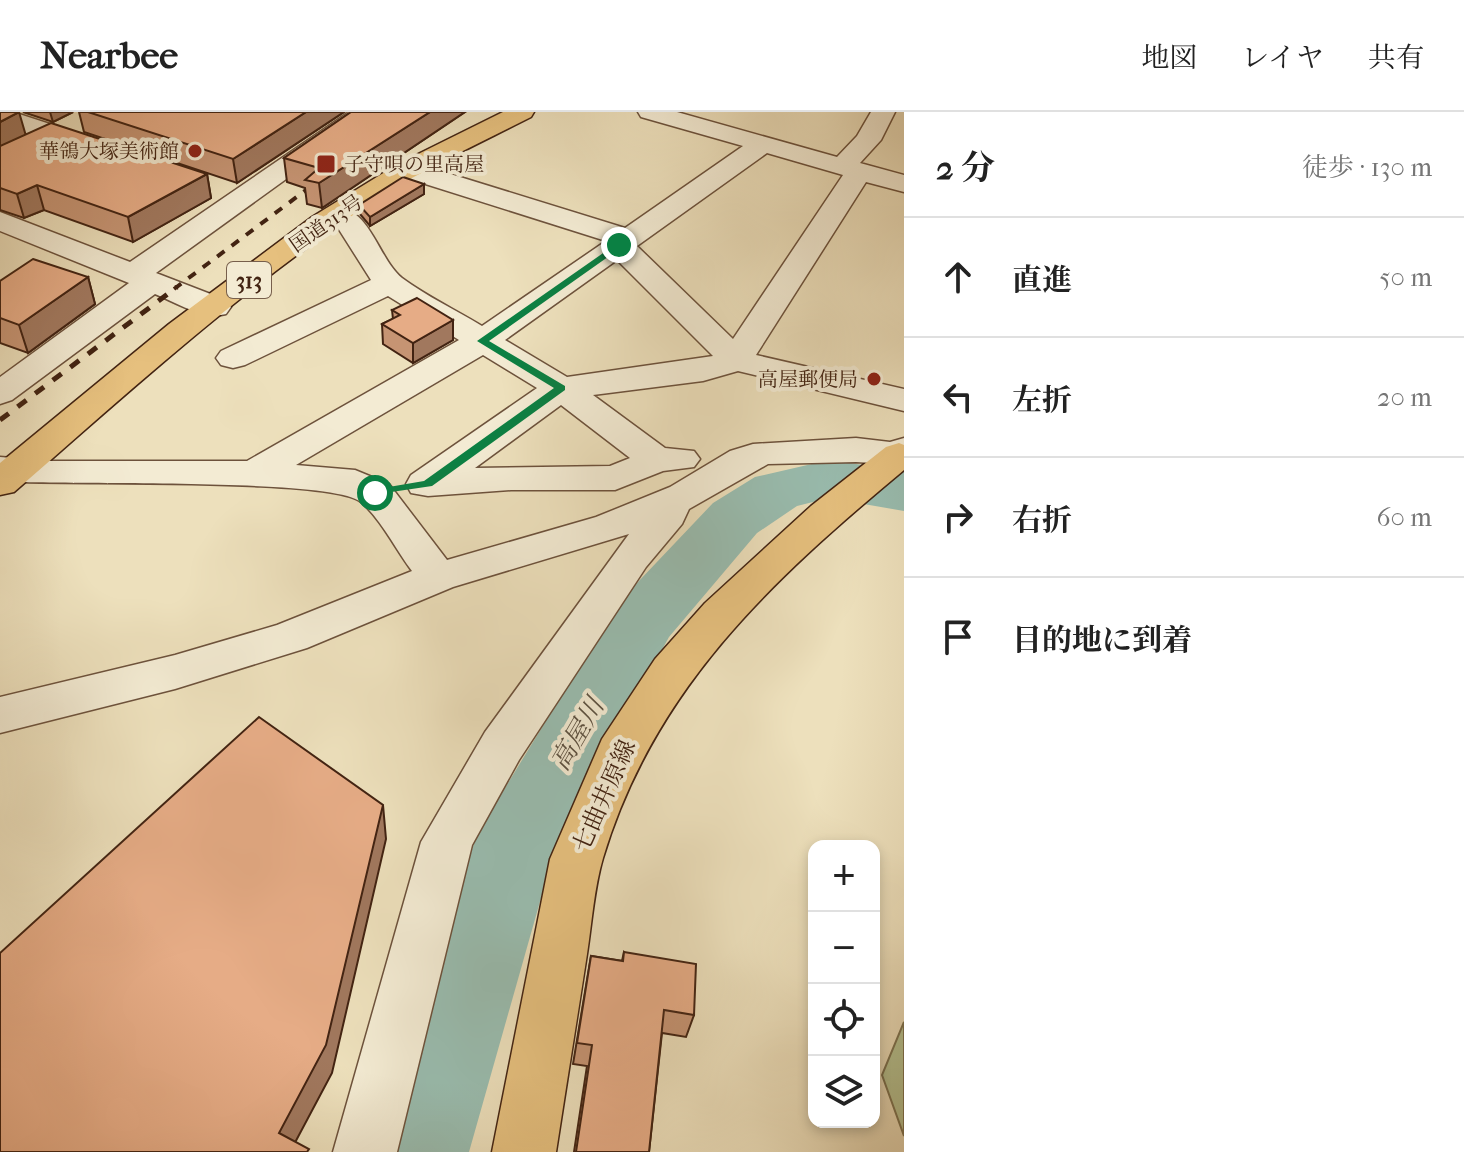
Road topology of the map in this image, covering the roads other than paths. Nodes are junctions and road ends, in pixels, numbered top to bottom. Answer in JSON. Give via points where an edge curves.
{"nodes":[{"id":1,"x":321,"y":112,"type":"edge"},
{"id":2,"x":522,"y":112,"type":"edge"},
{"id":3,"x":650,"y":112,"type":"edge"},
{"id":4,"x":883,"y":112,"type":"edge"},
{"id":5,"x":0,"y":116,"type":"edge"},
{"id":6,"x":360,"y":116,"type":"edge"},
{"id":7,"x":87,"y":118,"type":"dead end"},
{"id":8,"x":54,"y":135,"type":"junction"},
{"id":9,"x":765,"y":143,"type":"junction"},
{"id":10,"x":27,"y":149,"type":"edge"},
{"id":11,"x":112,"y":154,"type":"edge"},
{"id":12,"x":851,"y":168,"type":"junction"},
{"id":13,"x":409,"y":170,"type":"junction"},
{"id":14,"x":904,"y":184,"type":"edge"},
{"id":15,"x":214,"y":188,"type":"dead end"},
{"id":16,"x":243,"y":197,"type":"junction"},
{"id":17,"x":336,"y":215,"type":"junction"},
{"id":18,"x":8,"y":233,"type":"edge"},
{"id":19,"x":623,"y":242,"type":"junction"},
{"id":20,"x":142,"y":278,"type":"junction"},
{"id":21,"x":389,"y":283,"type":"junction"},
{"id":22,"x":215,"y":307,"type":"junction"},
{"id":23,"x":482,"y":341,"type":"junction"},
{"id":24,"x":233,"y":358,"type":"dead end"},
{"id":25,"x":736,"y":360,"type":"junction"},
{"id":26,"x":561,"y":388,"type":"junction"},
{"id":27,"x":0,"y":393,"type":"edge"},
{"id":28,"x":904,"y":400,"type":"edge"},
{"id":29,"x":900,"y":456,"type":"edge"},
{"id":30,"x":254,"y":473,"type":"junction"},
{"id":31,"x":4,"y":475,"type":"edge"},
{"id":32,"x":664,"y":480,"type":"junction"},
{"id":33,"x":428,"y":484,"type":"junction"},
{"id":34,"x":375,"y":493,"type":"junction"},
{"id":35,"x":438,"y":577,"type":"junction"},
{"id":36,"x":0,"y":715,"type":"edge"},
{"id":37,"x":365,"y":1152,"type":"edge"},
{"id":38,"x":524,"y":1152,"type":"edge"}],
"edges":[{"from":1,"to":6,"type":"street"},
{"from":2,"to":13,"type":"main road","name":"国道313号","number":"313"},
{"from":3,"to":9,"type":"street"},
{"from":4,"to":12,"type":"street"},
{"from":5,"to":8,"type":"street"},
{"from":6,"to":16,"type":"street","via":[[322,136]]},
{"from":7,"to":8,"type":"street"},
{"from":8,"to":10,"type":"street"},
{"from":8,"to":11,"type":"street"},
{"from":9,"to":12,"type":"street"},
{"from":9,"to":19,"type":"street"},
{"from":12,"to":14,"type":"street"},
{"from":12,"to":25,"type":"street"},
{"from":13,"to":17,"type":"main road","name":"国道313号","number":"313"},
{"from":13,"to":19,"type":"street"},
{"from":15,"to":16,"type":"street"},
{"from":16,"to":20,"type":"street"},
{"from":17,"to":21,"type":"street","via":[[349,222]]},
{"from":17,"to":22,"type":"main road","name":"国道313号","number":"313"},
{"from":18,"to":20,"type":"street"},
{"from":19,"to":23,"type":"street"},
{"from":19,"to":25,"type":"street"},
{"from":20,"to":22,"type":"street"},
{"from":20,"to":27,"type":"street"},
{"from":21,"to":23,"type":"street"},
{"from":21,"to":24,"type":"street"},
{"from":22,"to":31,"type":"main road","name":"国道313号","number":"313"},
{"from":23,"to":26,"type":"street"},
{"from":23,"to":30,"type":"street"},
{"from":25,"to":26,"type":"street","via":[[703,371]]},
{"from":25,"to":28,"type":"street"},
{"from":26,"to":32,"type":"street"},
{"from":26,"to":33,"type":"street"},
{"from":29,"to":32,"type":"street","via":[[766,452],[743,459],[704,486]]},
{"from":29,"to":38,"type":"main road","name":"七曲井原線","via":[[825,515],[710,625],[671,671],[619,753],[576,859]]},
{"from":30,"to":31,"type":"street"},
{"from":30,"to":34,"type":"street","via":[[355,482]]},
{"from":32,"to":33,"type":"street","via":[[511,478]]},
{"from":32,"to":35,"type":"street","via":[[569,540]]},
{"from":32,"to":37,"type":"street","via":[[668,515],[631,557],[502,746],[447,842]]},
{"from":33,"to":34,"type":"street"},
{"from":34,"to":35,"type":"street"},
{"from":35,"to":36,"type":"street","via":[[242,653]]}]}
